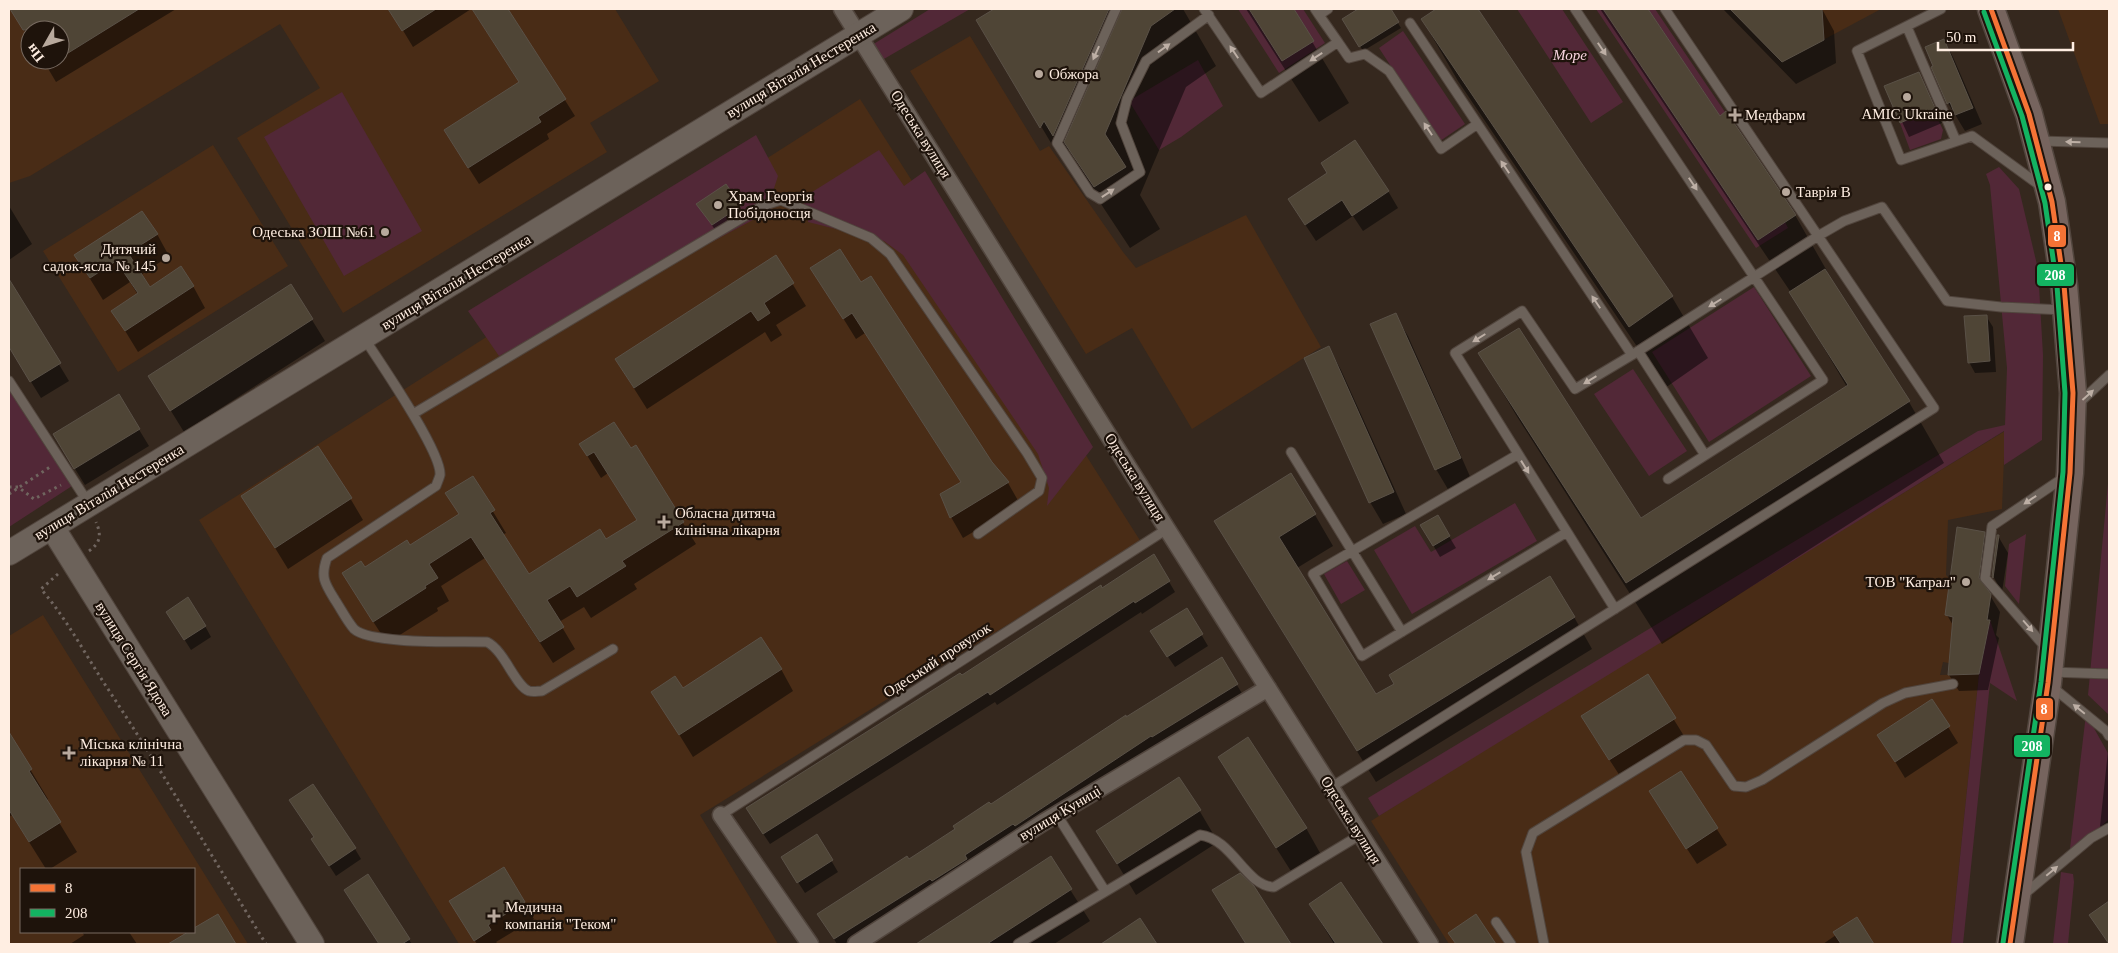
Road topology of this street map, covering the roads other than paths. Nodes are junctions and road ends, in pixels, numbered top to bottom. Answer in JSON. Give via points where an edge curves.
{"nodes":[{"id":1,"x":842,"y":9,"type":"edge"},
{"id":2,"x":901,"y":9,"type":"edge"},
{"id":3,"x":1116,"y":9,"type":"edge"},
{"id":4,"x":1328,"y":9,"type":"edge"},
{"id":5,"x":1575,"y":9,"type":"edge"},
{"id":6,"x":1665,"y":9,"type":"edge"},
{"id":7,"x":1941,"y":9,"type":"edge"},
{"id":8,"x":1990,"y":9,"type":"edge"},
{"id":9,"x":1207,"y":12,"type":"edge"},
{"id":10,"x":1317,"y":12,"type":"edge"},
{"id":11,"x":1410,"y":23,"type":"dead end"},
{"id":12,"x":1906,"y":27,"type":"junction"},
{"id":13,"x":859,"y":35,"type":"junction"},
{"id":14,"x":1338,"y":42,"type":"junction"},
{"id":15,"x":1476,"y":125,"type":"junction"},
{"id":16,"x":2037,"y":141,"type":"junction"},
{"id":17,"x":1956,"y":142,"type":"junction"},
{"id":18,"x":2109,"y":143,"type":"edge"},
{"id":19,"x":2050,"y":192,"type":"junction"},
{"id":20,"x":1818,"y":236,"type":"junction"},
{"id":21,"x":1756,"y":277,"type":"junction"},
{"id":22,"x":2067,"y":310,"type":"junction"},
{"id":23,"x":364,"y":338,"type":"junction"},
{"id":24,"x":1635,"y":353,"type":"junction"},
{"id":25,"x":2108,"y":379,"type":"edge"},
{"id":26,"x":9,"y":381,"type":"edge"},
{"id":27,"x":2073,"y":410,"type":"junction"},
{"id":28,"x":413,"y":414,"type":"junction"},
{"id":29,"x":1291,"y":452,"type":"dead end"},
{"id":30,"x":1518,"y":455,"type":"junction"},
{"id":31,"x":1705,"y":455,"type":"junction"},
{"id":32,"x":2070,"y":473,"type":"junction"},
{"id":33,"x":1668,"y":479,"type":"dead end"},
{"id":34,"x":89,"y":504,"type":"junction"},
{"id":35,"x":52,"y":527,"type":"junction"},
{"id":36,"x":1167,"y":529,"type":"junction"},
{"id":37,"x":1566,"y":532,"type":"junction"},
{"id":38,"x":978,"y":534,"type":"dead end"},
{"id":39,"x":1353,"y":550,"type":"junction"},
{"id":40,"x":9,"y":553,"type":"edge"},
{"id":41,"x":1615,"y":609,"type":"junction"},
{"id":42,"x":1402,"y":632,"type":"junction"},
{"id":43,"x":613,"y":648,"type":"dead end"},
{"id":44,"x":2049,"y":669,"type":"junction"},
{"id":45,"x":2109,"y":674,"type":"edge"},
{"id":46,"x":1953,"y":684,"type":"dead end"},
{"id":47,"x":1268,"y":688,"type":"junction"},
{"id":48,"x":2109,"y":736,"type":"edge"},
{"id":49,"x":1330,"y":788,"type":"junction"},
{"id":50,"x":720,"y":815,"type":"joint"},
{"id":51,"x":1057,"y":815,"type":"junction"},
{"id":52,"x":2109,"y":828,"type":"edge"},
{"id":53,"x":1360,"y":835,"type":"junction"},
{"id":54,"x":1105,"y":891,"type":"junction"},
{"id":55,"x":2014,"y":902,"type":"junction"},
{"id":56,"x":1496,"y":922,"type":"dead end"},
{"id":57,"x":312,"y":944,"type":"edge"},
{"id":58,"x":810,"y":944,"type":"edge"},
{"id":59,"x":856,"y":944,"type":"edge"},
{"id":60,"x":1018,"y":944,"type":"edge"},
{"id":61,"x":1430,"y":944,"type":"edge"},
{"id":62,"x":1511,"y":944,"type":"edge"},
{"id":63,"x":1544,"y":944,"type":"edge"},
{"id":64,"x":2010,"y":944,"type":"edge"}],
"edges":[{"from":1,"to":13,"type":"street","name":"Одеська вулиця"},
{"from":2,"to":13,"type":"main road","name":"вулиця Віталія Нестеренка"},
{"from":3,"to":9,"type":"lane","one_way":true,"via":[[1057,143],[1090,193],[1100,199],[1140,172],[1121,123],[1127,99],[1146,61]]},
{"from":4,"to":10,"type":"lane"},
{"from":5,"to":21,"type":"lane","one_way":true},
{"from":6,"to":20,"type":"lane"},
{"from":7,"to":12,"type":"lane"},
{"from":8,"to":16,"type":"main road"},
{"from":14,"to":9,"type":"lane","one_way":true,"via":[[1261,93]]},
{"from":10,"to":14,"type":"lane"},
{"from":11,"to":15,"type":"lane"},
{"from":12,"to":17,"type":"lane"},
{"from":12,"to":17,"type":"lane","via":[[1857,51],[1901,160]]},
{"from":13,"to":23,"type":"main road","name":"вулиця Віталія Нестеренка"},
{"from":13,"to":36,"type":"street","name":"Одеська вулиця"},
{"from":15,"to":14,"type":"lane","one_way":true,"via":[[1440,148],[1389,70],[1365,54],[1349,58]]},
{"from":24,"to":15,"type":"lane","one_way":true},
{"from":18,"to":16,"type":"lane","one_way":true},
{"from":16,"to":19,"type":"main road"},
{"from":17,"to":19,"type":"lane","via":[[1972,136]]},
{"from":19,"to":22,"type":"main road"},
{"from":20,"to":21,"type":"lane"},
{"from":20,"to":22,"type":"lane","via":[[1844,221],[1882,207],[1947,301]]},
{"from":20,"to":41,"type":"lane","via":[[1934,408]]},
{"from":21,"to":24,"type":"lane","one_way":true},
{"from":21,"to":31,"type":"lane","via":[[1823,380]]},
{"from":22,"to":27,"type":"main road"},
{"from":23,"to":28,"type":"lane"},
{"from":23,"to":34,"type":"main road","name":"вулиця Віталія Нестеренка"},
{"from":24,"to":30,"type":"lane","one_way":true,"via":[[1575,389],[1522,311],[1455,352]]},
{"from":24,"to":31,"type":"lane"},
{"from":27,"to":25,"type":"lane","one_way":true},
{"from":26,"to":34,"type":"lane"},
{"from":27,"to":32,"type":"main road"},
{"from":28,"to":38,"type":"lane","via":[[762,206],[781,200],[871,238],[890,254],[1042,478],[1039,492]]},
{"from":28,"to":43,"type":"lane","via":[[436,460],[440,474],[436,486],[327,558],[322,570],[326,585],[355,630],[398,640],[487,642],[496,646],[529,691],[542,691]]},
{"from":29,"to":39,"type":"lane"},
{"from":30,"to":37,"type":"lane","one_way":true},
{"from":30,"to":39,"type":"lane"},
{"from":31,"to":33,"type":"lane"},
{"from":32,"to":44,"type":"main road"},
{"from":32,"to":44,"type":"lane","one_way":true,"via":[[1992,526],[1985,578]]},
{"from":34,"to":35,"type":"main road","name":"вулиця Віталія Нестеренка"},
{"from":35,"to":40,"type":"main road","name":"вулиця Віталія Нестеренка"},
{"from":35,"to":57,"type":"main road","name":"вулиця Сергія Ядова"},
{"from":36,"to":47,"type":"street","name":"Одеська вулиця"},
{"from":36,"to":50,"type":"lane","name":"Одеський провулок"},
{"from":37,"to":41,"type":"lane"},
{"from":37,"to":42,"type":"lane","one_way":true},
{"from":39,"to":42,"type":"lane"},
{"from":39,"to":42,"type":"lane","via":[[1313,574],[1362,656]]},
{"from":41,"to":49,"type":"lane"},
{"from":44,"to":45,"type":"lane"},
{"from":48,"to":44,"type":"lane","one_way":true},
{"from":44,"to":55,"type":"main road"},
{"from":46,"to":63,"type":"lane","via":[[1905,693],[1883,703],[1746,787],[1734,786],[1706,745],[1696,740],[1684,740],[1533,833],[1526,852]]},
{"from":47,"to":49,"type":"street","name":"Одеська вулиця"},
{"from":47,"to":51,"type":"street","name":"вулиця Куниці"},
{"from":49,"to":53,"type":"street","name":"Одеська вулиця"},
{"from":50,"to":58,"type":"street"},
{"from":51,"to":54,"type":"lane"},
{"from":51,"to":59,"type":"street","name":"вулиця Куниці"},
{"from":55,"to":52,"type":"lane","one_way":true,"via":[[2091,838]]},
{"from":53,"to":54,"type":"lane","via":[[1274,887],[1268,887],[1214,838],[1200,835]]},
{"from":53,"to":61,"type":"street","name":"Одеська вулиця"},
{"from":54,"to":60,"type":"lane"},
{"from":55,"to":64,"type":"main road"},
{"from":56,"to":62,"type":"lane"}]}
